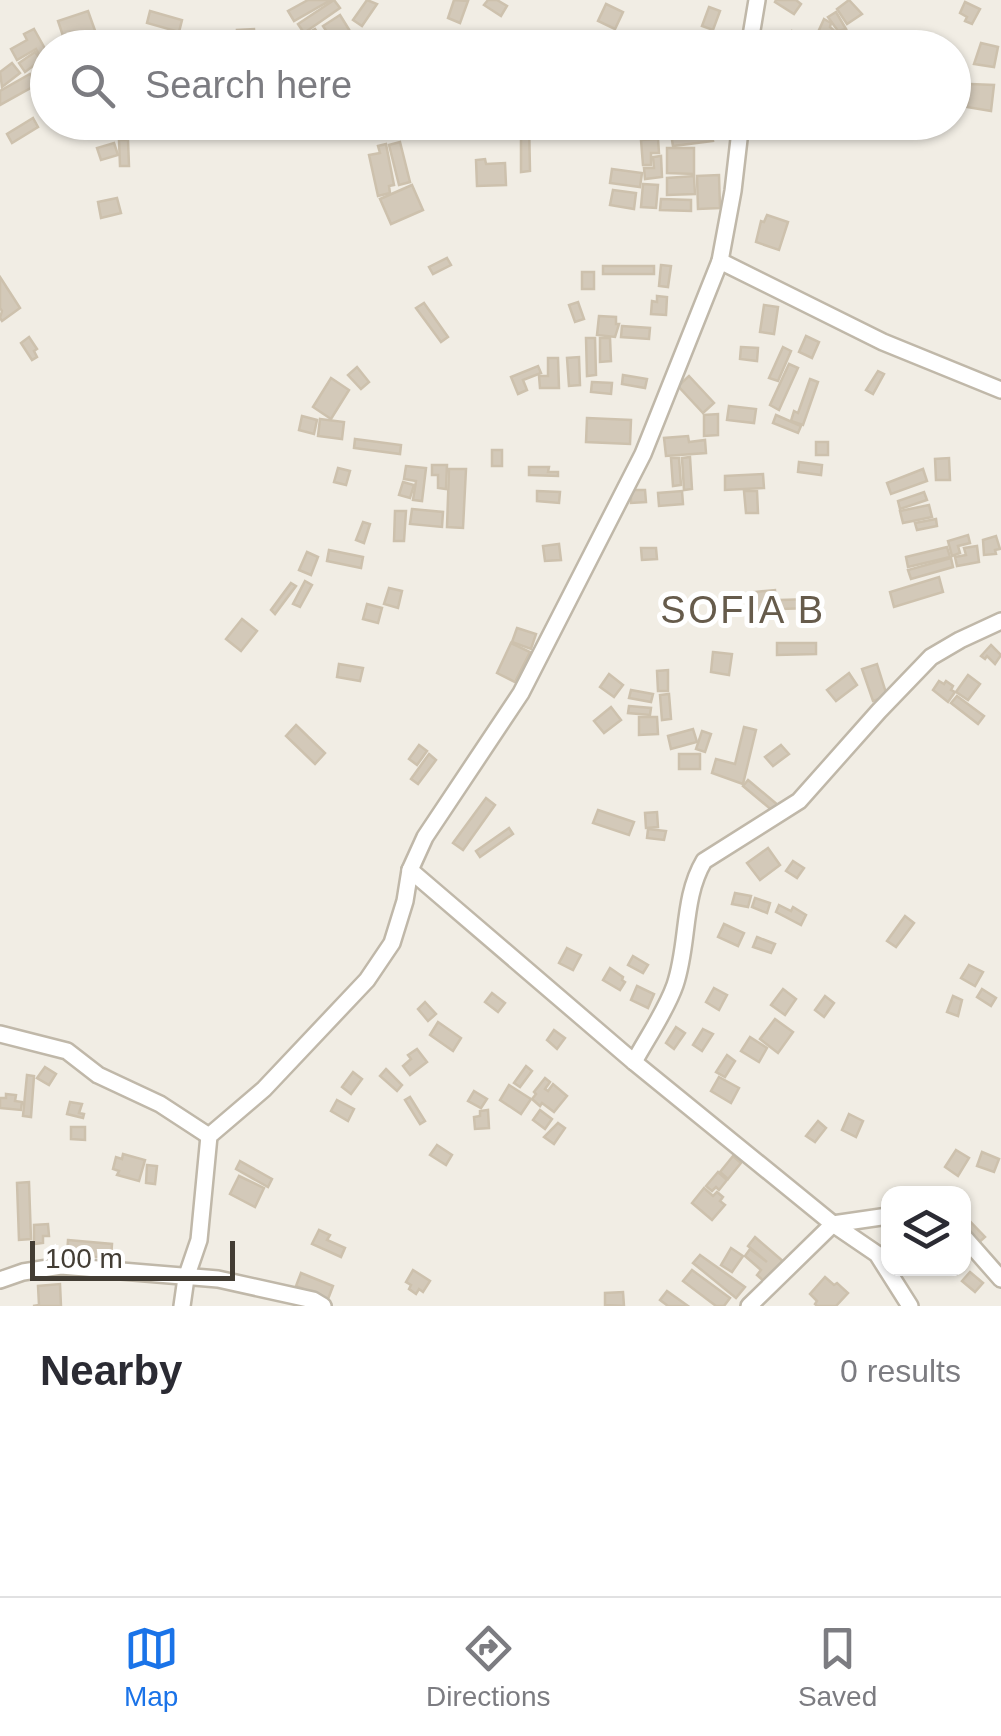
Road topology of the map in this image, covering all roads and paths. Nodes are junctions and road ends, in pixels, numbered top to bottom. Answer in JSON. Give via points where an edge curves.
{"nodes":[{"id":1,"x":757,"y":0,"type":"edge"},
{"id":2,"x":752,"y":30,"type":"edge"},
{"id":3,"x":739,"y":140,"type":"edge"},
{"id":4,"x":720,"y":261,"type":"junction"},
{"id":5,"x":1001,"y":390,"type":"edge"},
{"id":6,"x":1001,"y":621,"type":"edge"},
{"id":7,"x":410,"y":870,"type":"junction"},
{"id":8,"x":0,"y":1034,"type":"edge"},
{"id":9,"x":634,"y":1062,"type":"junction"},
{"id":10,"x":209,"y":1136,"type":"junction"},
{"id":11,"x":881,"y":1217,"type":"edge"},
{"id":12,"x":833,"y":1224,"type":"junction"},
{"id":13,"x":971,"y":1245,"type":"edge"},
{"id":14,"x":186,"y":1278,"type":"junction"},
{"id":15,"x":1001,"y":1279,"type":"edge"},
{"id":16,"x":0,"y":1280,"type":"edge"},
{"id":17,"x":182,"y":1306,"type":"edge"},
{"id":18,"x":324,"y":1306,"type":"edge"},
{"id":19,"x":749,"y":1306,"type":"edge"},
{"id":20,"x":910,"y":1306,"type":"edge"}],
"edges":[{"from":1,"to":2,"type":"street"},
{"from":3,"to":4,"type":"street"},
{"from":4,"to":5,"type":"street","via":[[883,342]]},
{"from":4,"to":7,"type":"street","via":[[625,492],[521,693]]},
{"from":6,"to":9,"type":"street","via":[[931,657],[799,800],[704,861],[690,893],[674,988]]},
{"from":7,"to":9,"type":"street"},
{"from":7,"to":10,"type":"street","via":[[392,944],[367,980],[264,1089]]},
{"from":8,"to":10,"type":"street","via":[[66,1052]]},
{"from":9,"to":12,"type":"street"},
{"from":10,"to":14,"type":"street","via":[[198,1240]]},
{"from":11,"to":12,"type":"street"},
{"from":12,"to":19,"type":"street"},
{"from":12,"to":20,"type":"street","via":[[877,1254]]},
{"from":13,"to":15,"type":"street"},
{"from":14,"to":16,"type":"street","via":[[61,1266]]},
{"from":14,"to":17,"type":"street"},
{"from":14,"to":18,"type":"street"}]}
